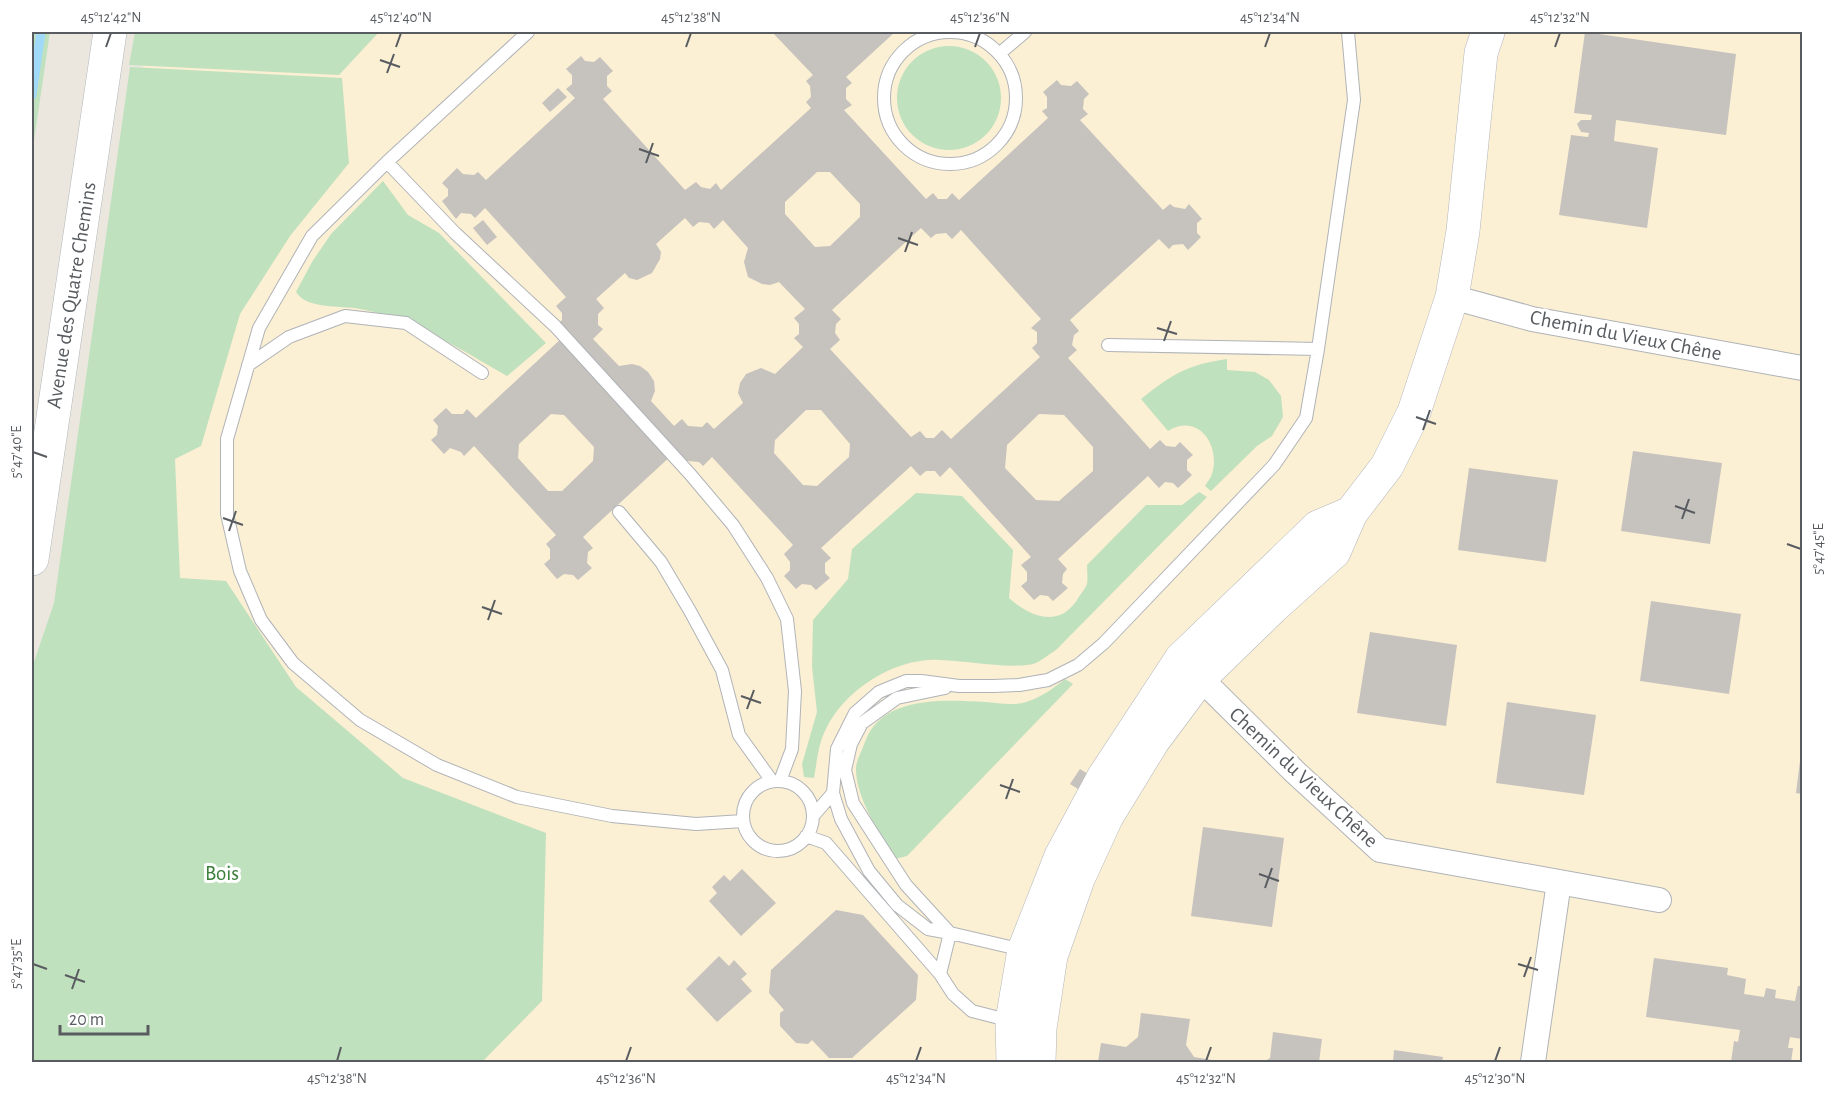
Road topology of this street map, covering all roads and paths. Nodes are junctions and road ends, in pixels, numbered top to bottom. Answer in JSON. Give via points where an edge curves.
{"nodes":[{"id":1,"x":110,"y":32,"type":"edge"},
{"id":2,"x":528,"y":32,"type":"edge"},
{"id":3,"x":1024,"y":32,"type":"edge"},
{"id":4,"x":1348,"y":32,"type":"edge"},
{"id":5,"x":1488,"y":32,"type":"edge"},
{"id":6,"x":999,"y":54,"type":"junction"},
{"id":7,"x":387,"y":162,"type":"junction"},
{"id":8,"x":1452,"y":297,"type":"junction"},
{"id":9,"x":1108,"y":345,"type":"dead end"},
{"id":10,"x":1318,"y":349,"type":"junction"},
{"id":11,"x":248,"y":365,"type":"junction"},
{"id":12,"x":1803,"y":368,"type":"edge"},
{"id":13,"x":482,"y":373,"type":"dead end"},
{"id":14,"x":619,"y":512,"type":"dead end"},
{"id":15,"x":32,"y":559,"type":"edge"},
{"id":16,"x":1191,"y":668,"type":"junction"},
{"id":17,"x":959,"y":686,"type":"junction"},
{"id":18,"x":776,"y":781,"type":"junction"},
{"id":19,"x":833,"y":793,"type":"junction"},
{"id":20,"x":813,"y":816,"type":"junction"},
{"id":21,"x":743,"y":821,"type":"junction"},
{"id":22,"x":806,"y":836,"type":"junction"},
{"id":23,"x":1559,"y":882,"type":"junction"},
{"id":24,"x":1659,"y":900,"type":"dead end"},
{"id":25,"x":950,"y":933,"type":"junction"},
{"id":26,"x":1037,"y":953,"type":"junction"},
{"id":27,"x":940,"y":974,"type":"junction"},
{"id":28,"x":1026,"y":1024,"type":"junction"},
{"id":29,"x":1013,"y":1062,"type":"edge"},
{"id":30,"x":1039,"y":1062,"type":"edge"},
{"id":31,"x":1533,"y":1062,"type":"edge"}],
"edges":[{"from":1,"to":15,"type":"main road","name":"Avenue des Quatre Chemins"},
{"from":2,"to":7,"type":"lane"},
{"from":3,"to":6,"type":"lane"},
{"from":4,"to":10,"type":"lane","via":[[1354,100]]},
{"from":5,"to":8,"type":"main road","via":[[1480,54],[1463,231]]},
{"from":6,"to":6,"type":"lane","via":[[983,40],[962,32],[940,32],[919,39],[902,52],[890,70],[884,91],[885,113],[894,134],[909,150],[928,160],[949,164],[970,160],[989,150],[1005,135],[1014,115],[1016,93],[1011,72]]},
{"from":7,"to":11,"type":"lane","via":[[312,236],[259,328]]},
{"from":7,"to":18,"type":"lane","via":[[454,233],[555,326],[682,465],[733,525],[767,578],[787,619],[795,691],[792,749]]},
{"from":8,"to":12,"type":"street","name":"Chemin du Vieux Chêne","via":[[1532,319]]},
{"from":8,"to":16,"type":"main road","via":[[1414,412],[1386,466],[1351,513],[1334,552],[1272,608]]},
{"from":9,"to":10,"type":"lane"},
{"from":10,"to":17,"type":"lane","via":[[1306,418],[1274,465],[1104,643],[1078,665],[1048,680],[1019,685]]},
{"from":11,"to":13,"type":"lane","via":[[289,337],[345,316],[406,323]]},
{"from":11,"to":21,"type":"lane","via":[[227,439],[227,513],[240,571],[261,620],[293,663],[360,720],[437,765],[517,796],[612,816],[696,824]]},
{"from":14,"to":18,"type":"lane","via":[[661,562],[690,611],[722,670],[739,735]]},
{"from":16,"to":23,"type":"street","name":"Chemin du Vieux Chêne","via":[[1380,850]]},
{"from":16,"to":26,"type":"main road","via":[[1099,786],[1061,856]]},
{"from":17,"to":19,"type":"lane","via":[[906,681],[879,692],[855,713],[837,749]]},
{"from":17,"to":25,"type":"lane","via":[[897,698],[880,709],[862,723],[851,744],[845,770],[853,803],[869,829],[906,885]]},
{"from":18,"to":20,"type":"lane","via":[[800,788]]},
{"from":18,"to":21,"type":"lane","via":[[753,791],[746,800]]},
{"from":19,"to":20,"type":"lane"},
{"from":19,"to":25,"type":"lane","via":[[841,819],[875,879],[897,904],[928,929]]},
{"from":20,"to":22,"type":"lane"},
{"from":21,"to":22,"type":"lane","via":[[747,833],[764,849],[787,850]]},
{"from":22,"to":27,"type":"lane","via":[[826,843]]},
{"from":23,"to":24,"type":"street","name":"Chemin du Vieux Chêne"},
{"from":23,"to":31,"type":"street"},
{"from":25,"to":26,"type":"lane"},
{"from":25,"to":27,"type":"lane"},
{"from":26,"to":28,"type":"main road"},
{"from":27,"to":28,"type":"lane","via":[[953,994],[972,1011]]},
{"from":28,"to":29,"type":"main road"},
{"from":28,"to":30,"type":"main road"}]}
